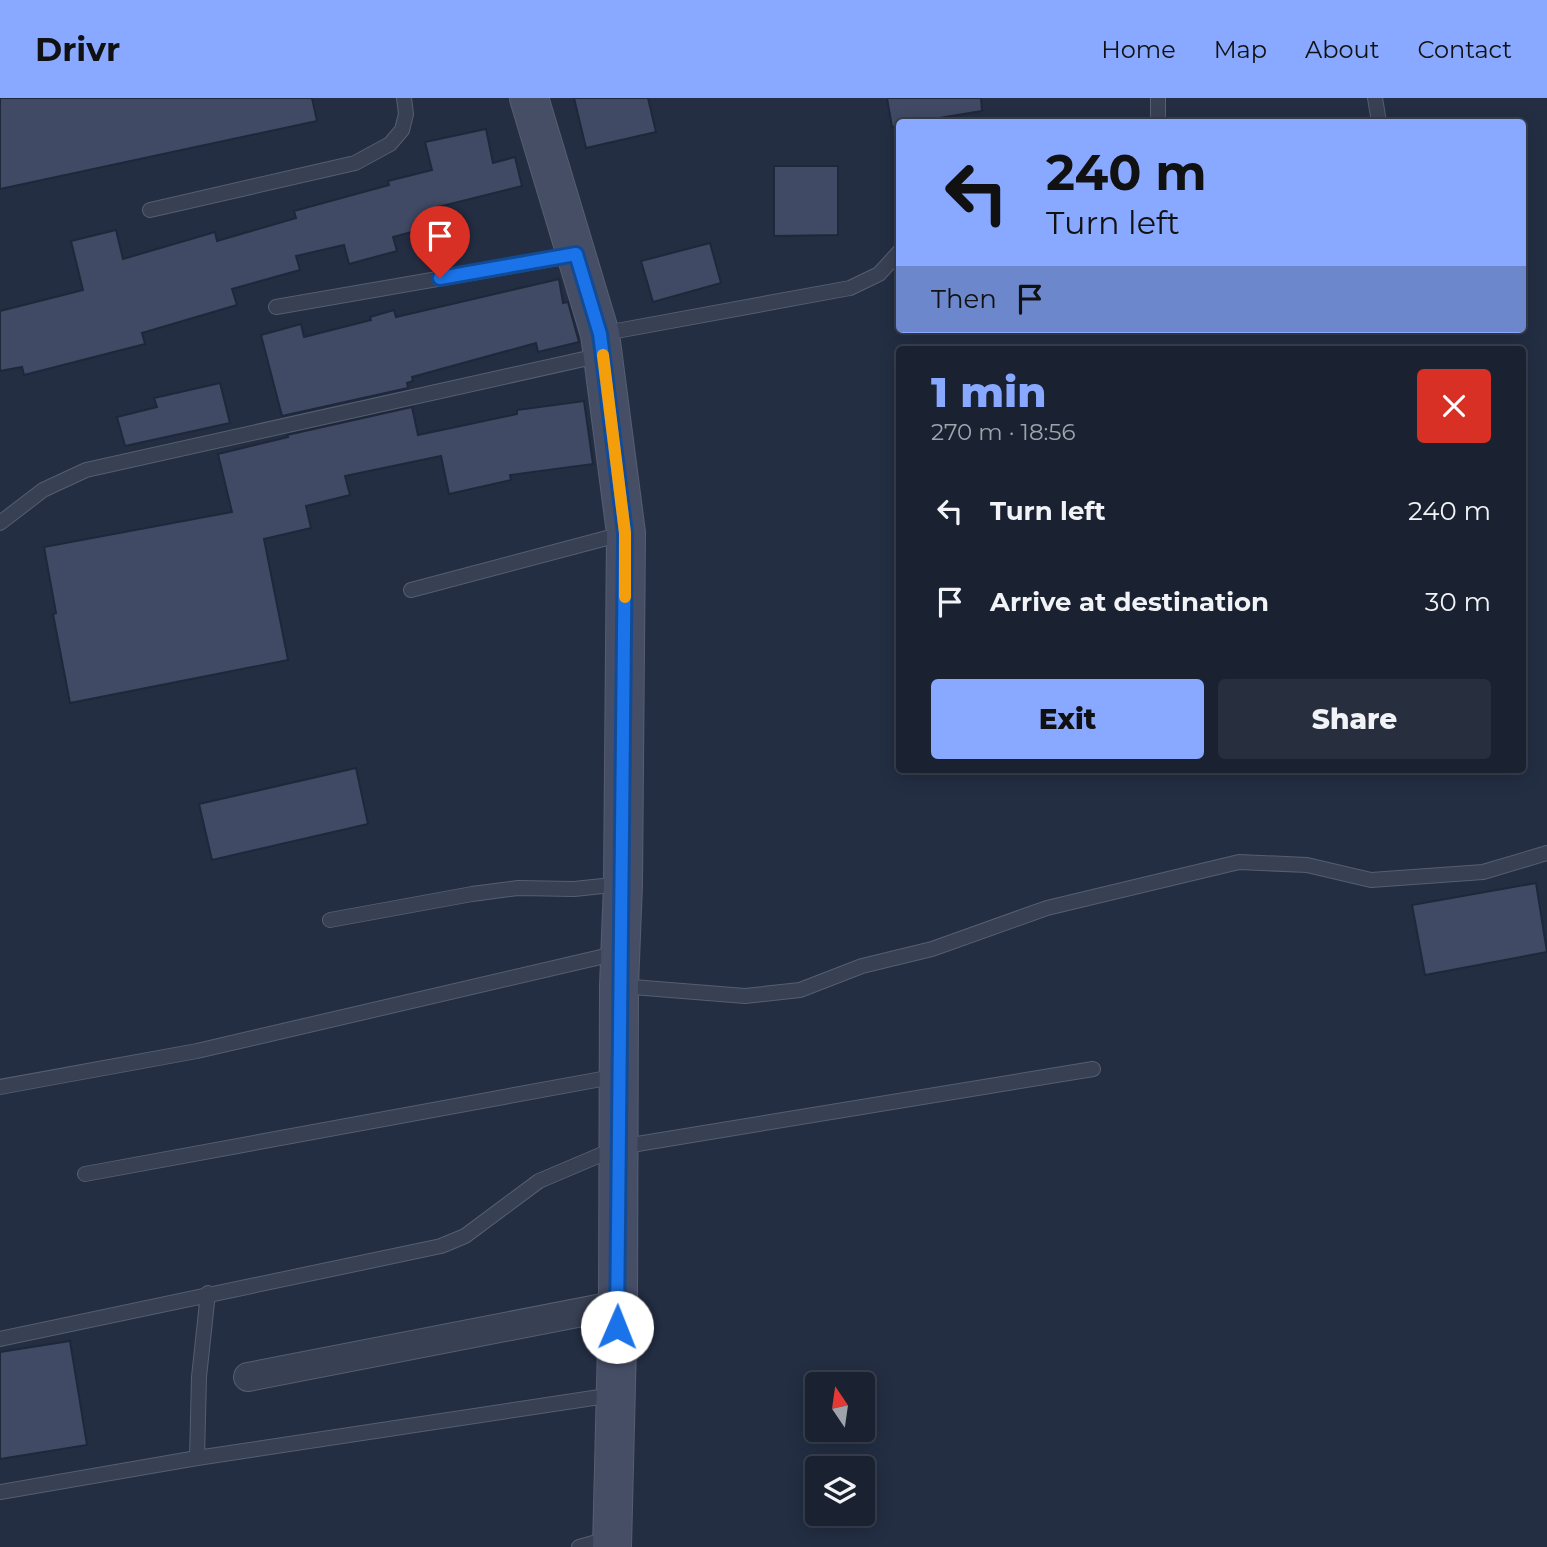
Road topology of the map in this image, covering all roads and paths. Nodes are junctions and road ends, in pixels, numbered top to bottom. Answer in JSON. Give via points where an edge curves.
{"nodes":[{"id":1,"x":404,"y":98,"type":"edge"},
{"id":2,"x":529,"y":98,"type":"edge"},
{"id":3,"x":1158,"y":98,"type":"edge"},
{"id":4,"x":1375,"y":98,"type":"edge"},
{"id":5,"x":1158,"y":119,"type":"edge"},
{"id":6,"x":1378,"y":119,"type":"edge"},
{"id":7,"x":150,"y":210,"type":"dead end"},
{"id":8,"x":576,"y":254,"type":"junction"},
{"id":9,"x":896,"y":255,"type":"edge"},
{"id":10,"x":276,"y":307,"type":"dead end"},
{"id":11,"x":602,"y":344,"type":"junction"},
{"id":12,"x":0,"y":523,"type":"edge"},
{"id":13,"x":625,"y":533,"type":"junction"},
{"id":14,"x":411,"y":590,"type":"dead end"},
{"id":15,"x":1547,"y":853,"type":"edge"},
{"id":16,"x":623,"y":884,"type":"junction"},
{"id":17,"x":330,"y":920,"type":"dead end"},
{"id":18,"x":619,"y":969,"type":"junction"},
{"id":19,"x":1093,"y":1069,"type":"dead end"},
{"id":20,"x":619,"y":1075,"type":"junction"},
{"id":21,"x":0,"y":1087,"type":"edge"},
{"id":22,"x":619,"y":1147,"type":"junction"},
{"id":23,"x":85,"y":1174,"type":"dead end"},
{"id":24,"x":208,"y":1293,"type":"junction"},
{"id":25,"x":618,"y":1305,"type":"junction"},
{"id":26,"x":0,"y":1339,"type":"edge"},
{"id":27,"x":248,"y":1377,"type":"dead end"},
{"id":28,"x":615,"y":1395,"type":"junction"},
{"id":29,"x":197,"y":1458,"type":"junction"},
{"id":30,"x":0,"y":1492,"type":"edge"},
{"id":31,"x":601,"y":1544,"type":"edge"}],
"edges":[{"from":1,"to":7,"type":"lane","via":[[402,130],[390,144],[355,163]]},
{"from":2,"to":8,"type":"main road"},
{"from":3,"to":5,"type":"lane"},
{"from":4,"to":6,"type":"lane"},
{"from":8,"to":10,"type":"lane"},
{"from":8,"to":11,"type":"main road"},
{"from":9,"to":11,"type":"lane","via":[[879,274],[850,288]]},
{"from":11,"to":12,"type":"lane","via":[[86,470],[43,490]]},
{"from":11,"to":13,"type":"main road"},
{"from":13,"to":14,"type":"lane"},
{"from":13,"to":16,"type":"main road"},
{"from":15,"to":18,"type":"lane","via":[[1483,872],[1371,880],[1307,865],[1239,862],[1047,908],[800,990],[745,996]]},
{"from":16,"to":17,"type":"lane","via":[[518,888]]},
{"from":16,"to":18,"type":"main road"},
{"from":18,"to":20,"type":"main road"},
{"from":18,"to":21,"type":"lane"},
{"from":19,"to":22,"type":"lane"},
{"from":20,"to":22,"type":"main road"},
{"from":20,"to":23,"type":"lane"},
{"from":22,"to":24,"type":"lane","via":[[539,1181],[465,1236],[441,1246]]},
{"from":22,"to":25,"type":"main road"},
{"from":24,"to":26,"type":"lane"},
{"from":24,"to":29,"type":"lane"},
{"from":25,"to":27,"type":"street"},
{"from":25,"to":28,"type":"main road"},
{"from":28,"to":29,"type":"lane"},
{"from":28,"to":31,"type":"main road"},
{"from":29,"to":30,"type":"lane"}]}
